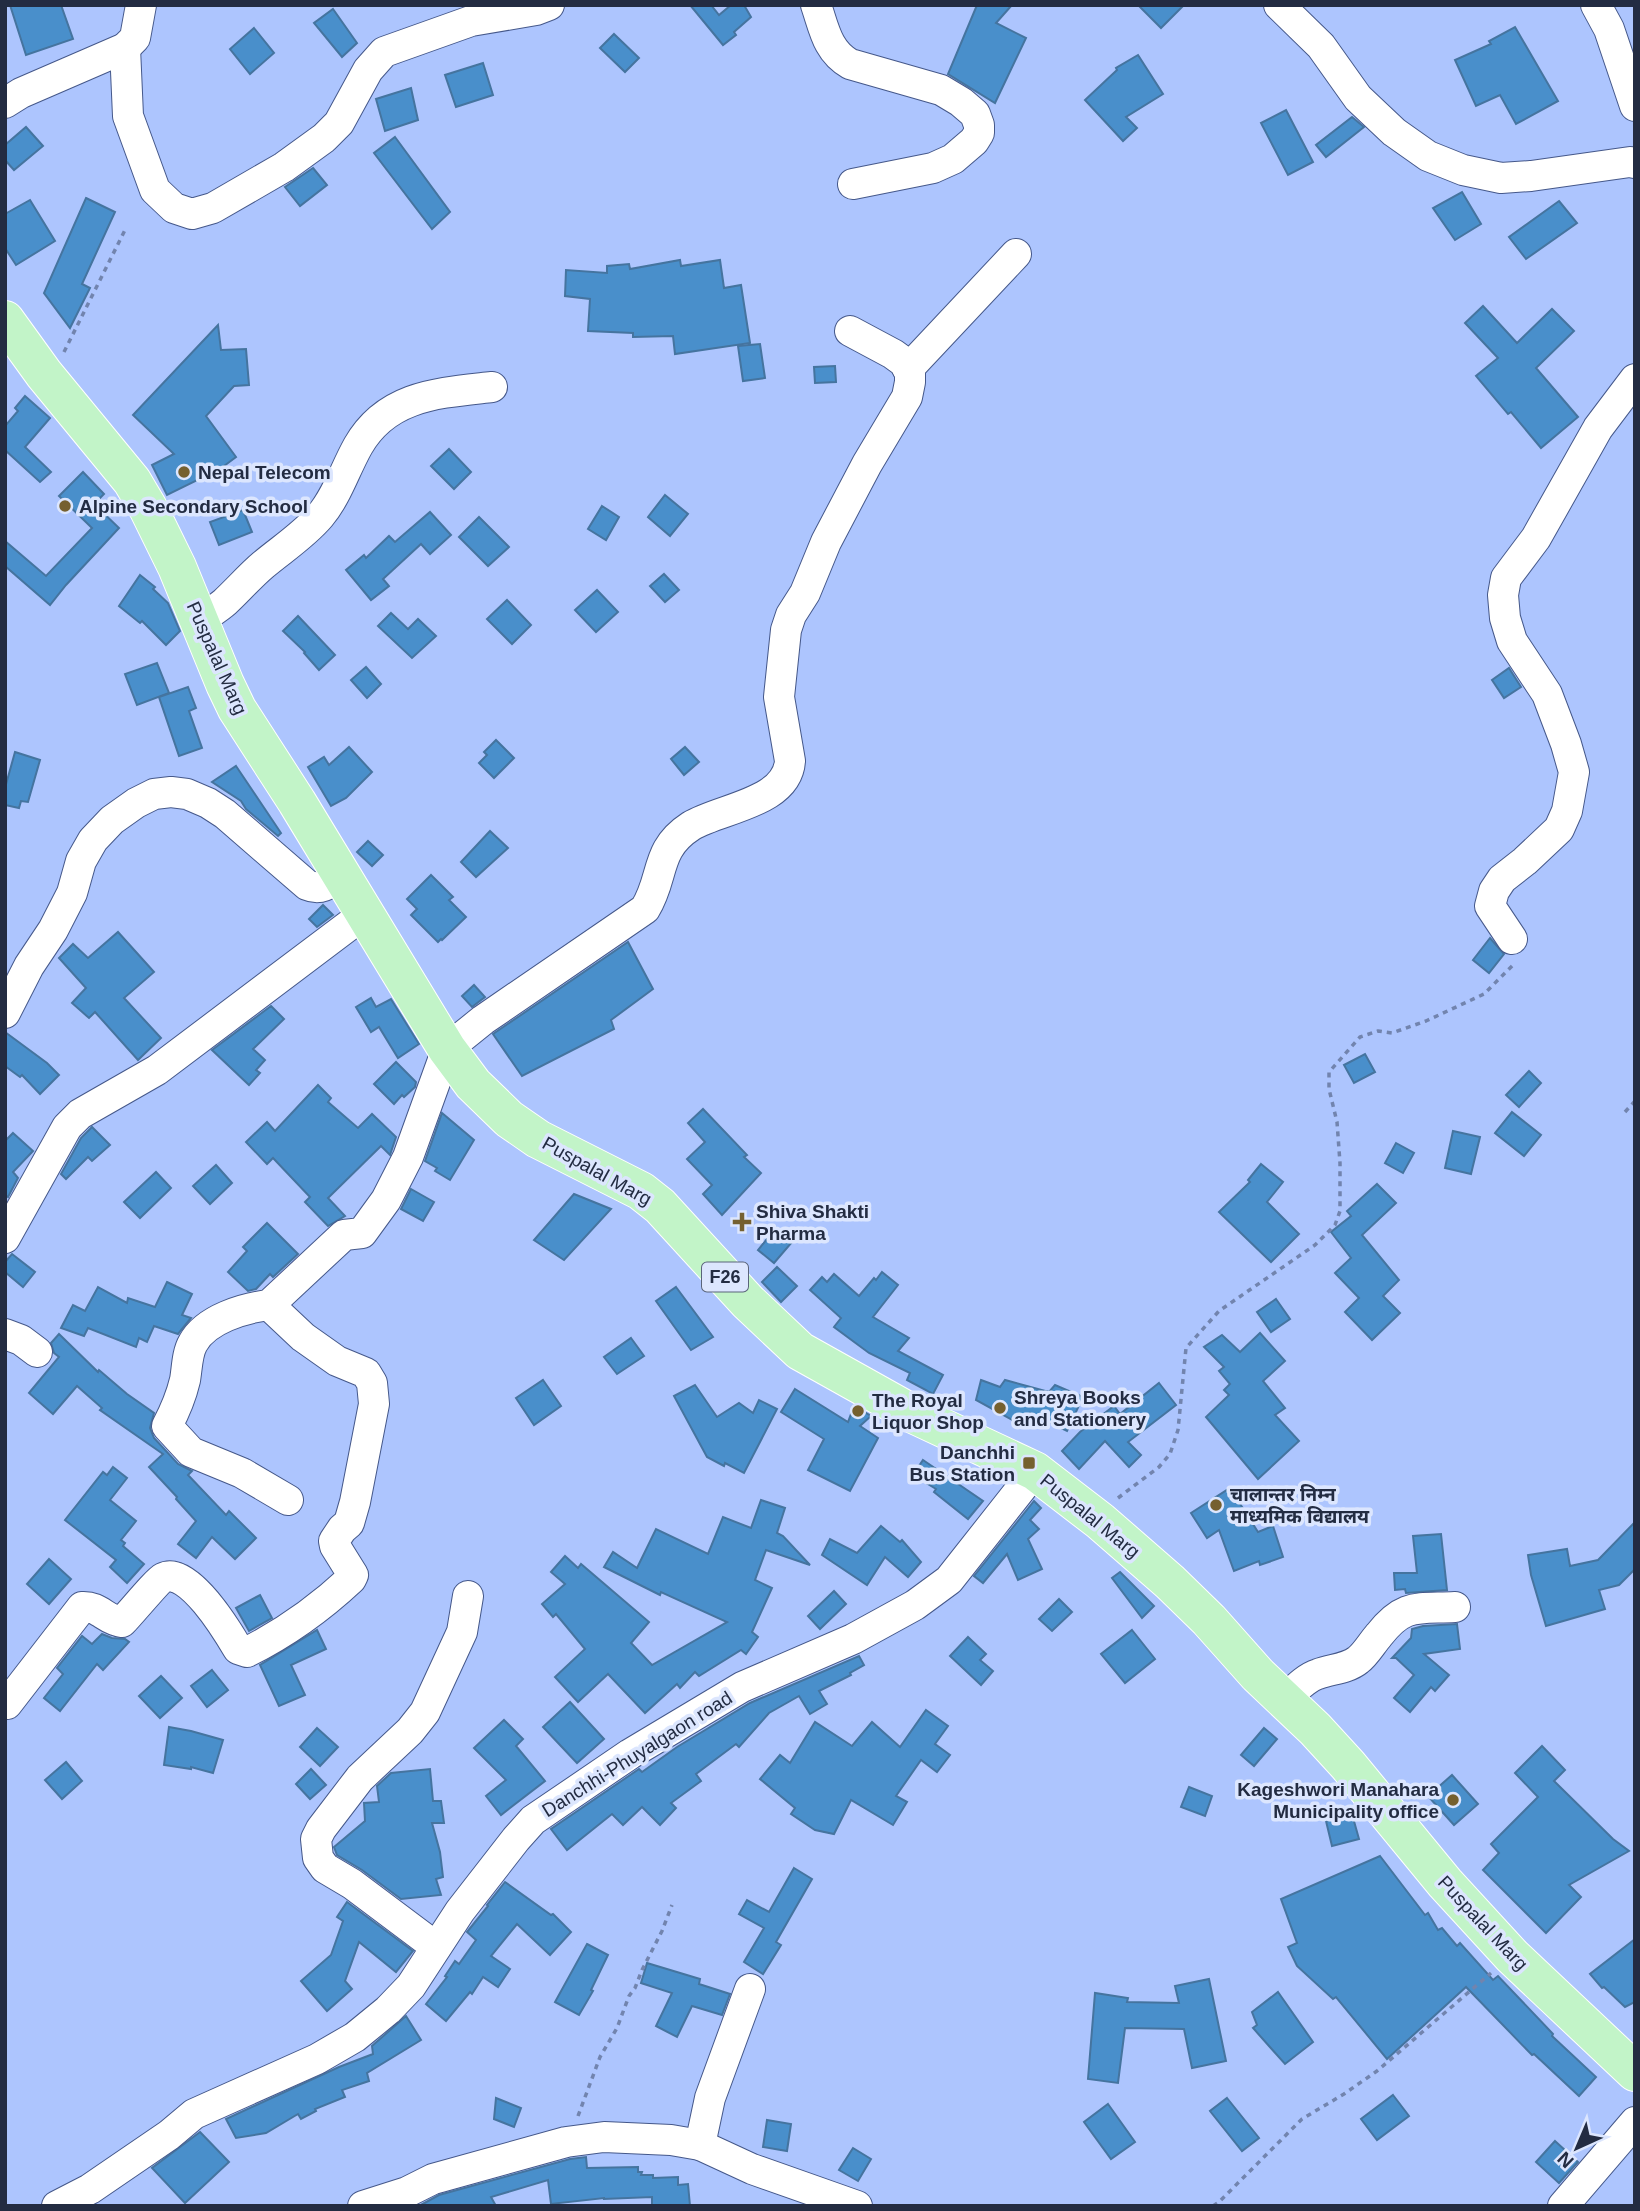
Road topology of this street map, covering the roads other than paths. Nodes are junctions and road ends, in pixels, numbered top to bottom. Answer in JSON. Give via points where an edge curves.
{"nodes":[{"id":1,"x":141,"y":5,"type":"edge"},
{"id":2,"x":549,"y":5,"type":"edge"},
{"id":3,"x":816,"y":5,"type":"edge"},
{"id":4,"x":1279,"y":5,"type":"edge"},
{"id":5,"x":1596,"y":5,"type":"edge"},
{"id":6,"x":125,"y":48,"type":"junction"},
{"id":7,"x":5,"y":103,"type":"edge"},
{"id":8,"x":1635,"y":106,"type":"edge"},
{"id":9,"x":1633,"y":158,"type":"edge"},
{"id":10,"x":853,"y":184,"type":"dead end"},
{"id":11,"x":1016,"y":254,"type":"dead end"},
{"id":12,"x":6,"y":324,"type":"edge"},
{"id":13,"x":850,"y":331,"type":"dead end"},
{"id":14,"x":908,"y":369,"type":"junction"},
{"id":15,"x":1635,"y":379,"type":"edge"},
{"id":16,"x":492,"y":387,"type":"dead end"},
{"id":17,"x":199,"y":621,"type":"junction"},
{"id":18,"x":341,"y":875,"type":"junction"},
{"id":19,"x":364,"y":914,"type":"junction"},
{"id":20,"x":1515,"y":947,"type":"road end"},
{"id":21,"x":5,"y":1013,"type":"edge"},
{"id":22,"x":447,"y":1049,"type":"junction"},
{"id":23,"x":5,"y":1238,"type":"edge"},
{"id":24,"x":269,"y":1305,"type":"junction"},
{"id":25,"x":5,"y":1334,"type":"edge"},
{"id":26,"x":37,"y":1352,"type":"dead end"},
{"id":27,"x":1035,"y":1471,"type":"junction"},
{"id":28,"x":288,"y":1500,"type":"dead end"},
{"id":29,"x":468,"y":1596,"type":"dead end"},
{"id":30,"x":1455,"y":1606,"type":"dead end"},
{"id":31,"x":1284,"y":1700,"type":"junction"},
{"id":32,"x":7,"y":1704,"type":"edge"},
{"id":33,"x":436,"y":1947,"type":"junction"},
{"id":34,"x":750,"y":1989,"type":"dead end"},
{"id":35,"x":1635,"y":2072,"type":"edge"},
{"id":36,"x":1635,"y":2122,"type":"edge"},
{"id":37,"x":700,"y":2145,"type":"junction"},
{"id":38,"x":57,"y":2206,"type":"edge"},
{"id":39,"x":363,"y":2206,"type":"edge"},
{"id":40,"x":857,"y":2206,"type":"edge"},
{"id":41,"x":1563,"y":2206,"type":"edge"}],
"edges":[{"from":1,"to":6,"type":"street","via":[[135,38]]},
{"from":2,"to":6,"type":"street","via":[[471,21],[383,52],[339,123],[324,138],[213,208],[192,214],[174,208],[155,190],[128,116]]},
{"from":3,"to":10,"type":"street","via":[[838,57],[941,90],[975,114],[979,125],[974,141],[953,159],[933,168]]},
{"from":4,"to":9,"type":"street","via":[[1321,46],[1357,98],[1428,156],[1501,178]]},
{"from":5,"to":8,"type":"street"},
{"from":6,"to":7,"type":"street"},
{"from":11,"to":14,"type":"street"},
{"from":12,"to":17,"type":"main road","name":"Puspalal Marg","number":"F26","via":[[132,481]]},
{"from":13,"to":14,"type":"street","via":[[893,354]]},
{"from":14,"to":22,"type":"street","via":[[907,397],[826,541],[786,630],[779,697],[790,761],[785,778],[770,792],[706,818],[681,834],[667,849],[645,909]]},
{"from":15,"to":20,"type":"street","via":[[1598,428],[1536,538],[1506,578],[1505,618],[1512,641],[1547,694],[1574,772],[1572,793],[1559,828],[1494,891],[1490,906]]},
{"from":16,"to":17,"type":"street","via":[[445,392],[392,408],[367,431],[318,519]]},
{"from":17,"to":18,"type":"main road","name":"Puspalal Marg","number":"F26","via":[[237,709]]},
{"from":18,"to":19,"type":"main road","name":"Puspalal Marg","number":"F26"},
{"from":18,"to":21,"type":"street","via":[[316,889],[208,803],[187,794],[154,794],[113,820],[93,840],[80,861],[72,893]]},
{"from":19,"to":22,"type":"main road","name":"Puspalal Marg","number":"F26"},
{"from":19,"to":23,"type":"street","via":[[157,1070],[80,1114],[67,1127]]},
{"from":22,"to":24,"type":"street","via":[[408,1157],[386,1200],[362,1234],[344,1235]]},
{"from":22,"to":27,"type":"main road","name":"Puspalal Marg","number":"F26","via":[[473,1084],[509,1119],[538,1139],[641,1191],[660,1206],[748,1303],[800,1351],[911,1413]]},
{"from":24,"to":28,"type":"street","via":[[226,1317],[206,1328],[192,1344],[178,1405],[167,1426],[191,1452],[242,1473]]},
{"from":24,"to":32,"type":"street","via":[[303,1337],[337,1361],[366,1373],[372,1383],[374,1404],[355,1502],[349,1522],[334,1541],[351,1579],[324,1604],[247,1652],[239,1650],[201,1595],[174,1576],[163,1578],[122,1622],[93,1607],[82,1607]]},
{"from":25,"to":26,"type":"street"},
{"from":27,"to":31,"type":"main road","name":"Puspalal Marg","number":"F26","via":[[1170,1582]]},
{"from":27,"to":33,"type":"street","name":"Danchhi-Phuyalgaon road","via":[[949,1580],[915,1605],[853,1639],[742,1687],[630,1754],[533,1820]]},
{"from":29,"to":33,"type":"street","via":[[462,1632],[425,1713],[360,1778],[316,1839],[324,1868]]},
{"from":30,"to":31,"type":"street","via":[[1398,1614],[1359,1660],[1315,1674]]},
{"from":31,"to":35,"type":"main road","name":"Puspalal Marg","number":"F26","via":[[1348,1765],[1437,1875],[1512,1956]]},
{"from":33,"to":38,"type":"street","name":"Danchhi-Phuyalgaon road","via":[[411,1986],[355,2037],[194,2114],[90,2189]]},
{"from":34,"to":37,"type":"street","via":[[710,2098]]},
{"from":36,"to":41,"type":"street"},
{"from":37,"to":39,"type":"street","via":[[637,2137],[566,2142],[433,2179]]},
{"from":37,"to":40,"type":"street","via":[[752,2169]]}]}
